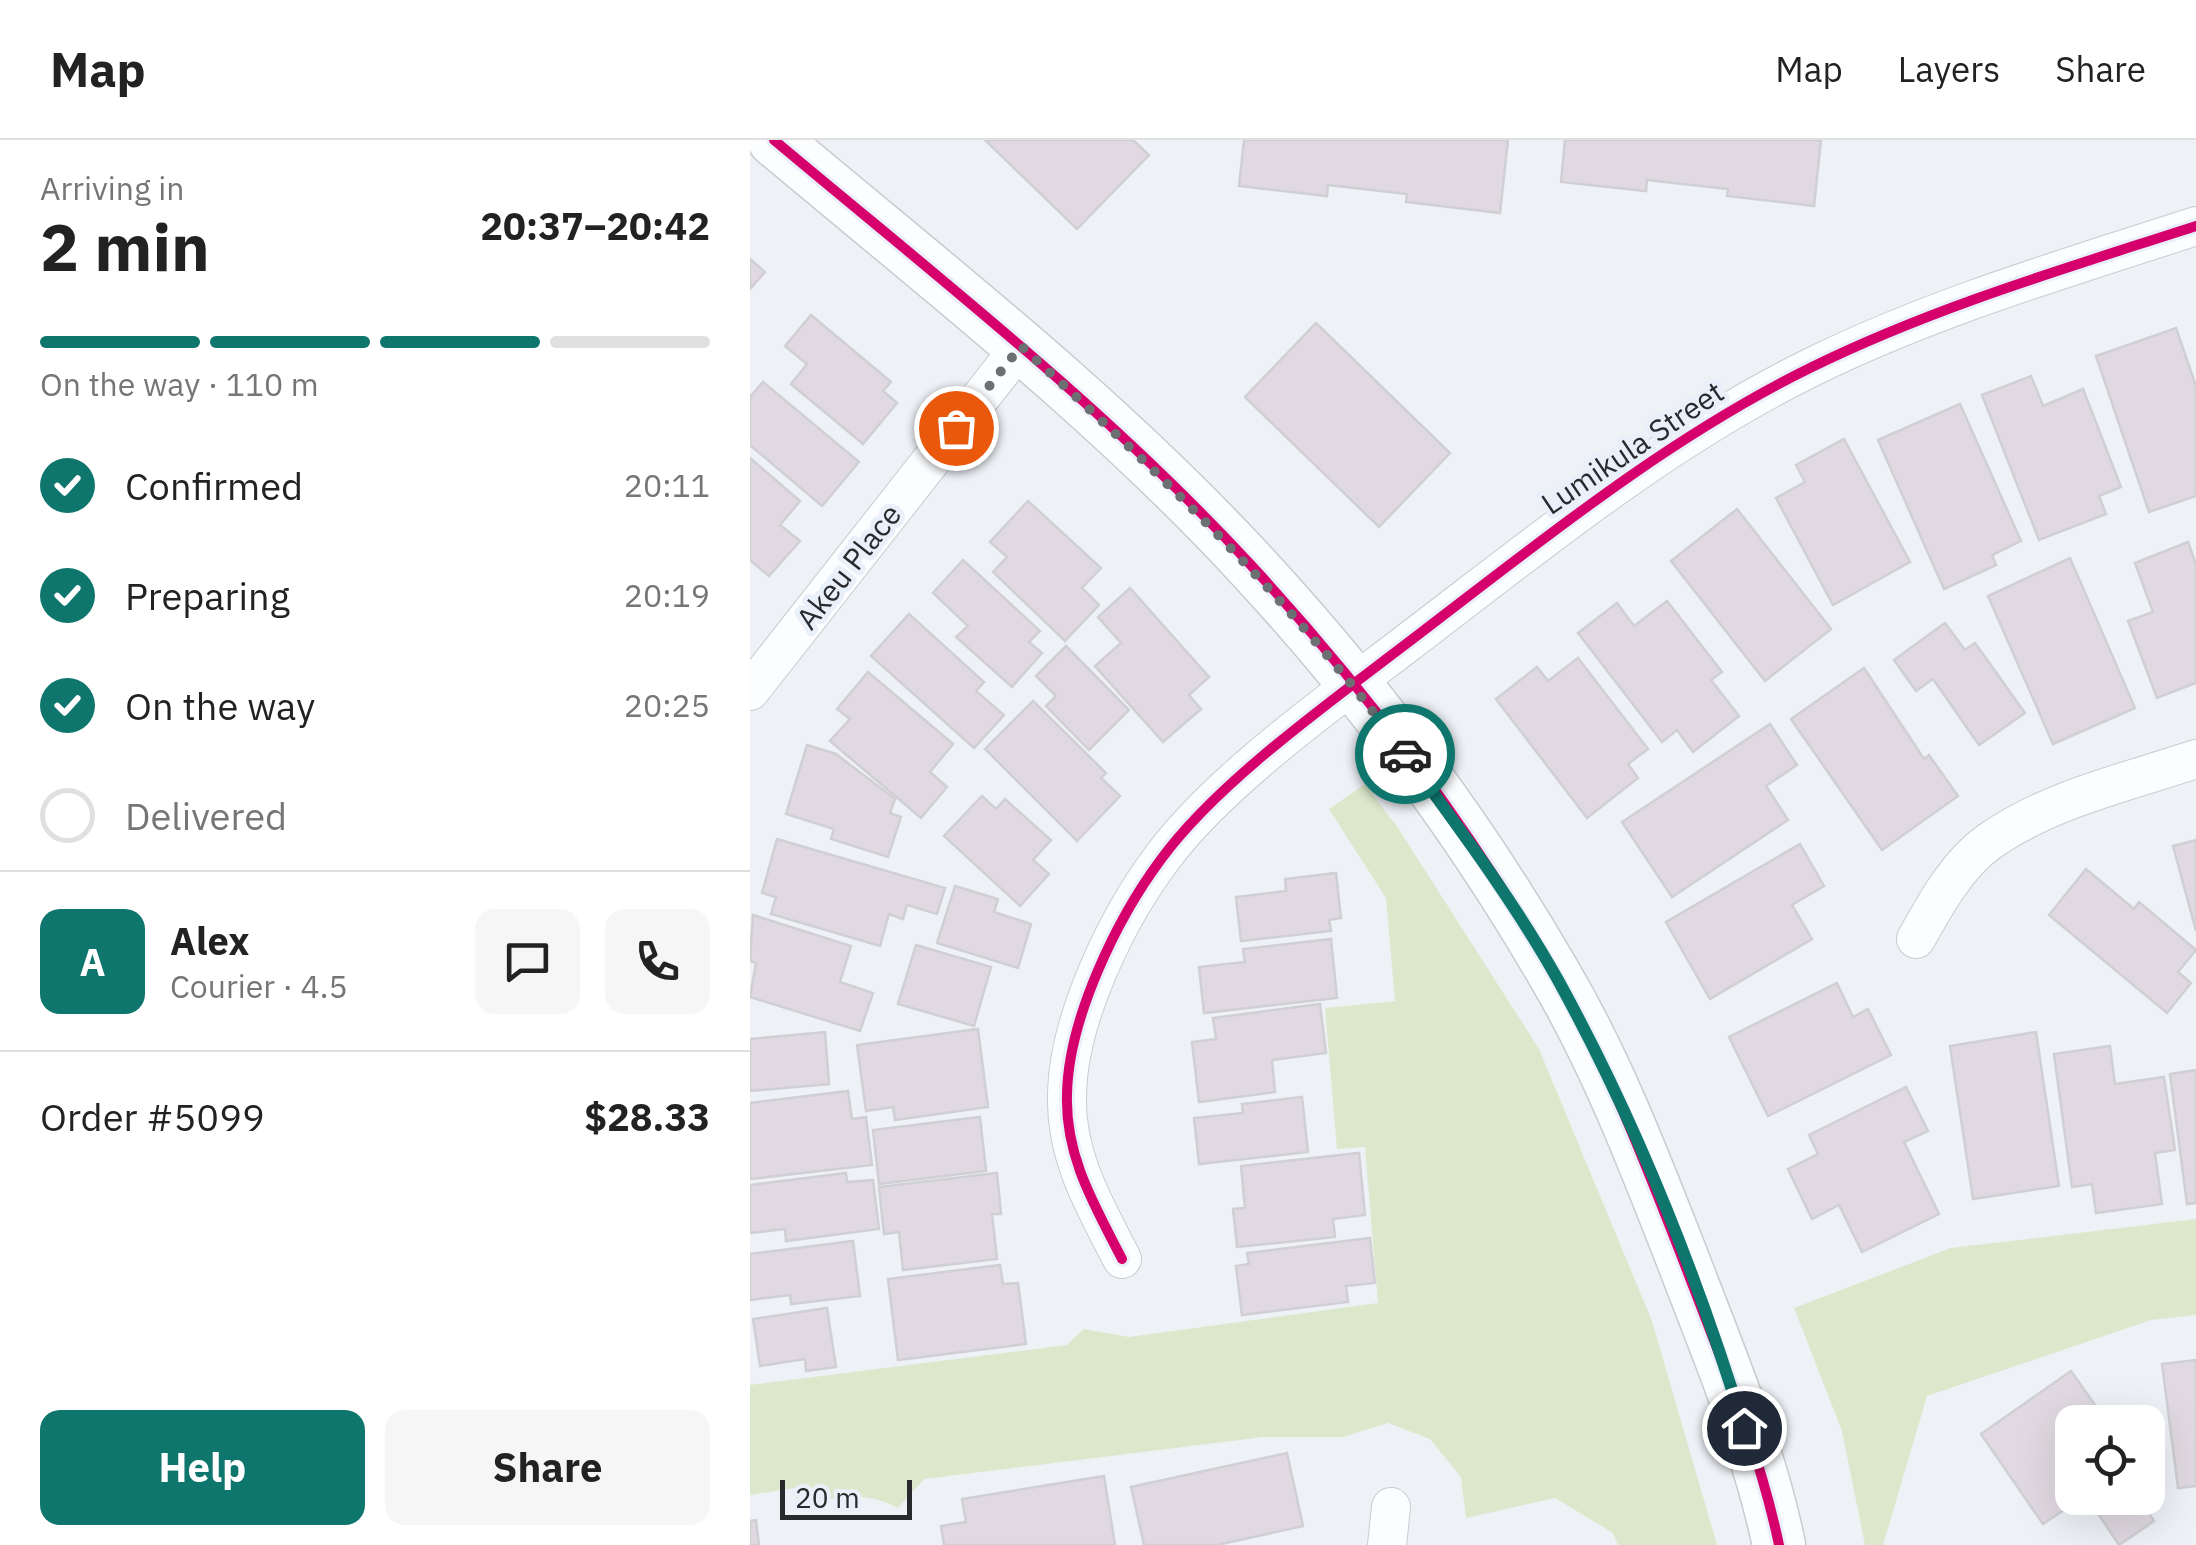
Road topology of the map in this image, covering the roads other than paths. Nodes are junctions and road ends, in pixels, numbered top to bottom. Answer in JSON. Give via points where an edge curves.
{"nodes":[{"id":1,"x":774,"y":140,"type":"edge"},
{"id":2,"x":2196,"y":226,"type":"edge"},
{"id":3,"x":1021,"y":346,"type":"junction"},
{"id":4,"x":1354,"y":684,"type":"junction"},
{"id":5,"x":750,"y":690,"type":"edge"},
{"id":6,"x":2196,"y":760,"type":"edge"},
{"id":7,"x":1916,"y":938,"type":"dead end"},
{"id":8,"x":1122,"y":1259,"type":"dead end"},
{"id":9,"x":1391,"y":1508,"type":"dead end"},
{"id":10,"x":1387,"y":1545,"type":"edge"},
{"id":11,"x":1779,"y":1545,"type":"edge"}],
"edges":[{"from":1,"to":3,"type":"street"},
{"from":2,"to":4,"type":"street","name":"Lumikula Street","via":[[1914,322],[1732,407],[1536,544]]},
{"from":3,"to":4,"type":"street","via":[[1250,563]]},
{"from":3,"to":5,"type":"street","name":"Akeu Place"},
{"from":4,"to":8,"type":"street","name":"Lumikula Street","via":[[1219,796],[1162,857],[1110,940],[1082,1015],[1066,1094],[1077,1172]]},
{"from":4,"to":11,"type":"street","via":[[1488,871],[1556,976],[1606,1073],[1733,1392]]},
{"from":6,"to":7,"type":"street","via":[[2053,807],[1987,842],[1940,895]]},
{"from":9,"to":10,"type":"street"}]}
